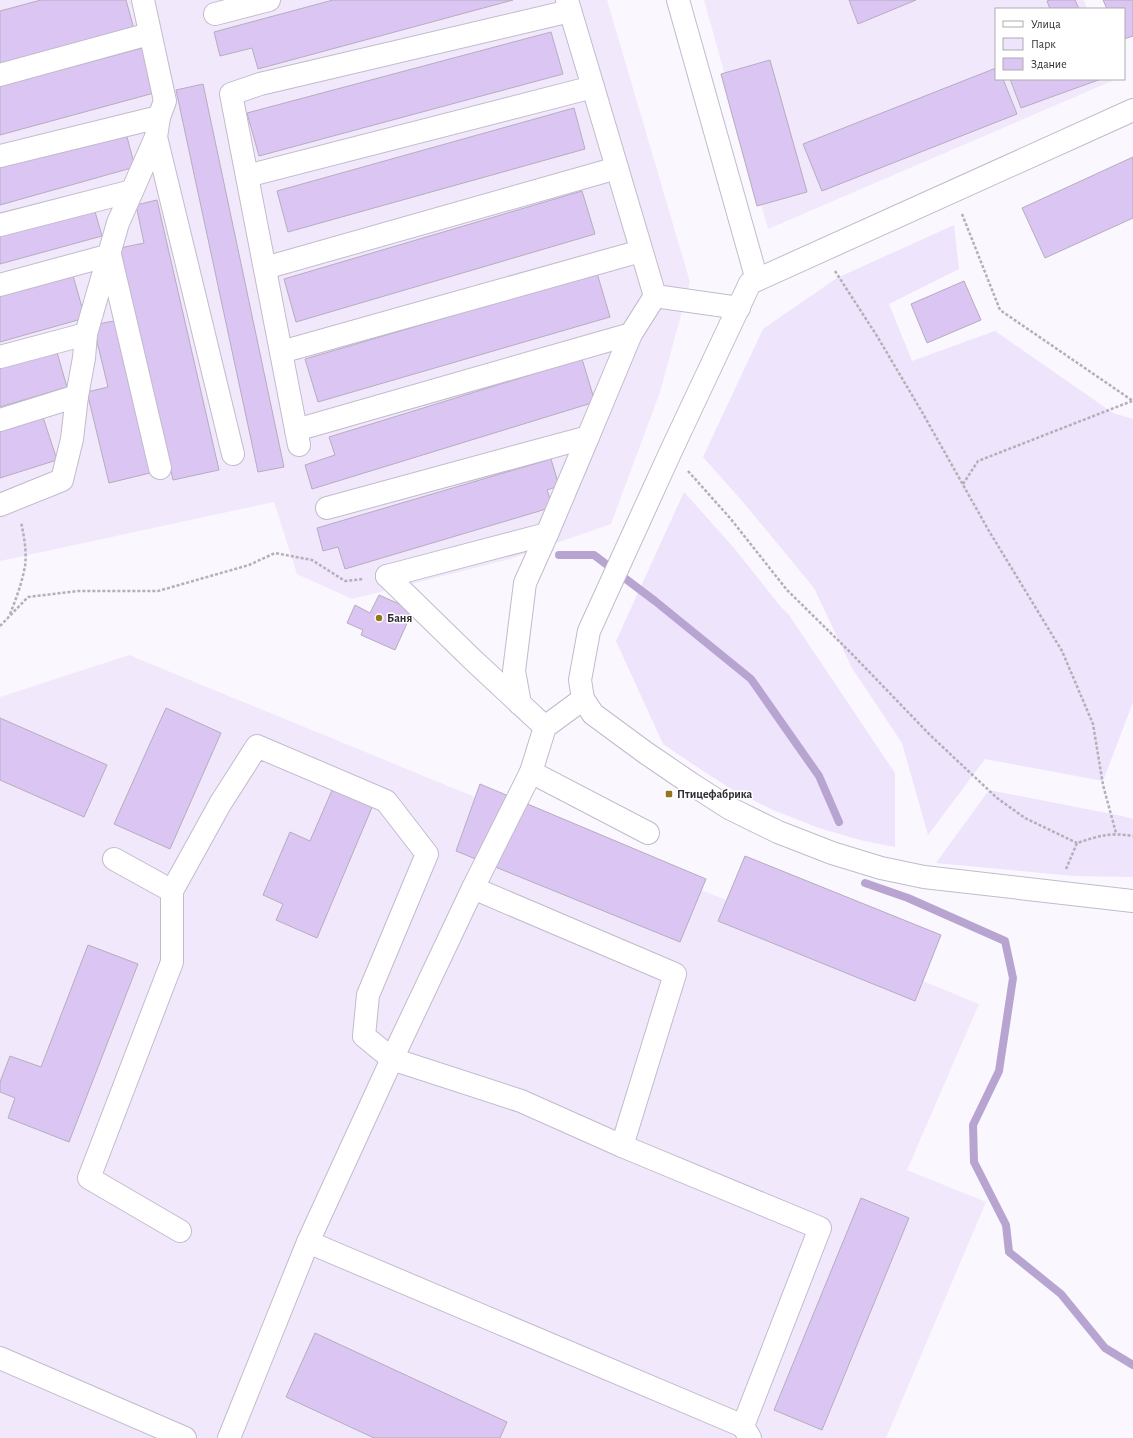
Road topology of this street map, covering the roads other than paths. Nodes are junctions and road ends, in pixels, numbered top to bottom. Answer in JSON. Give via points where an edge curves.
{"nodes":[{"id":1,"x":142,"y":0,"type":"edge"},
{"id":2,"x":268,"y":0,"type":"edge"},
{"id":3,"x":678,"y":0,"type":"edge"},
{"id":4,"x":568,"y":5,"type":"edge"},
{"id":5,"x":215,"y":14,"type":"dead end"},
{"id":6,"x":149,"y":34,"type":"junction"},
{"id":7,"x":0,"y":75,"type":"edge"},
{"id":8,"x":593,"y":87,"type":"junction"},
{"id":9,"x":1133,"y":110,"type":"edge"},
{"id":10,"x":157,"y":127,"type":"junction"},
{"id":11,"x":0,"y":156,"type":"edge"},
{"id":12,"x":618,"y":168,"type":"junction"},
{"id":13,"x":247,"y":176,"type":"junction"},
{"id":14,"x":132,"y":191,"type":"junction"},
{"id":15,"x":0,"y":225,"type":"edge"},
{"id":16,"x":641,"y":251,"type":"junction"},
{"id":17,"x":110,"y":255,"type":"junction"},
{"id":18,"x":265,"y":268,"type":"junction"},
{"id":19,"x":754,"y":281,"type":"junction"},
{"id":20,"x":0,"y":285,"type":"edge"},
{"id":21,"x":655,"y":296,"type":"junction"},
{"id":22,"x":739,"y":308,"type":"junction"},
{"id":23,"x":86,"y":334,"type":"junction"},
{"id":24,"x":631,"y":334,"type":"junction"},
{"id":25,"x":281,"y":352,"type":"junction"},
{"id":26,"x":0,"y":357,"type":"edge"},
{"id":27,"x":77,"y":396,"type":"junction"},
{"id":28,"x":0,"y":420,"type":"edge"},
{"id":29,"x":588,"y":437,"type":"junction"},
{"id":30,"x":233,"y":454,"type":"dead end"},
{"id":31,"x":160,"y":468,"type":"dead end"},
{"id":32,"x":8,"y":501,"type":"edge"},
{"id":33,"x":327,"y":508,"type":"dead end"},
{"id":34,"x":548,"y":534,"type":"junction"},
{"id":35,"x":583,"y":699,"type":"junction"},
{"id":36,"x":520,"y":704,"type":"junction"},
{"id":37,"x":545,"y":727,"type":"junction"},
{"id":38,"x":531,"y":772,"type":"junction"},
{"id":39,"x":648,"y":833,"type":"dead end"},
{"id":40,"x":114,"y":859,"type":"dead end"},
{"id":41,"x":472,"y":888,"type":"junction"},
{"id":42,"x":172,"y":890,"type":"junction"},
{"id":43,"x":1133,"y":901,"type":"edge"},
{"id":44,"x":392,"y":1060,"type":"junction"},
{"id":45,"x":622,"y":1146,"type":"junction"},
{"id":46,"x":180,"y":1231,"type":"dead end"},
{"id":47,"x":308,"y":1242,"type":"junction"},
{"id":48,"x":0,"y":1358,"type":"edge"},
{"id":49,"x":747,"y":1432,"type":"edge"},
{"id":50,"x":185,"y":1438,"type":"edge"},
{"id":51,"x":229,"y":1438,"type":"edge"}],
"edges":[{"from":1,"to":6,"type":"street"},
{"from":2,"to":5,"type":"street"},
{"from":3,"to":19,"type":"street"},
{"from":4,"to":8,"type":"street"},
{"from":4,"to":13,"type":"street","via":[[260,84],[232,94]]},
{"from":6,"to":7,"type":"street"},
{"from":6,"to":10,"type":"street","via":[[165,101]]},
{"from":8,"to":12,"type":"street"},
{"from":8,"to":13,"type":"street"},
{"from":9,"to":19,"type":"street"},
{"from":10,"to":11,"type":"street"},
{"from":10,"to":14,"type":"street"},
{"from":10,"to":30,"type":"street"},
{"from":12,"to":16,"type":"street"},
{"from":12,"to":18,"type":"street"},
{"from":13,"to":18,"type":"street"},
{"from":14,"to":15,"type":"street"},
{"from":14,"to":17,"type":"street","via":[[118,223]]},
{"from":16,"to":21,"type":"street"},
{"from":16,"to":25,"type":"street"},
{"from":17,"to":20,"type":"street"},
{"from":17,"to":23,"type":"street"},
{"from":17,"to":31,"type":"street"},
{"from":18,"to":25,"type":"street"},
{"from":19,"to":22,"type":"street"},
{"from":21,"to":22,"type":"street"},
{"from":21,"to":24,"type":"street"},
{"from":22,"to":35,"type":"street","via":[[589,630],[580,680]]},
{"from":23,"to":26,"type":"street"},
{"from":23,"to":27,"type":"street"},
{"from":24,"to":25,"type":"street","via":[[297,438]]},
{"from":24,"to":29,"type":"street"},
{"from":27,"to":28,"type":"street"},
{"from":27,"to":32,"type":"street","via":[[72,439],[62,480]]},
{"from":29,"to":33,"type":"street"},
{"from":29,"to":34,"type":"street"},
{"from":34,"to":36,"type":"street","via":[[525,583],[514,671]]},
{"from":34,"to":36,"type":"street","via":[[387,576]]},
{"from":35,"to":37,"type":"street"},
{"from":35,"to":43,"type":"street","via":[[593,714],[729,808],[778,832],[832,853],[881,868],[924,876]]},
{"from":36,"to":37,"type":"street"},
{"from":37,"to":38,"type":"street"},
{"from":38,"to":39,"type":"street"},
{"from":38,"to":41,"type":"street"},
{"from":40,"to":42,"type":"street"},
{"from":41,"to":44,"type":"street"},
{"from":41,"to":45,"type":"street","via":[[675,974]]},
{"from":42,"to":44,"type":"street","via":[[220,804],[258,746],[386,801],[428,854],[368,995],[364,1036]]},
{"from":42,"to":46,"type":"street","via":[[172,962],[89,1178]]},
{"from":44,"to":45,"type":"street","via":[[521,1101]]},
{"from":44,"to":47,"type":"street"},
{"from":45,"to":49,"type":"street","via":[[820,1228]]},
{"from":47,"to":49,"type":"street"},
{"from":47,"to":51,"type":"street"},
{"from":48,"to":50,"type":"street"}]}
